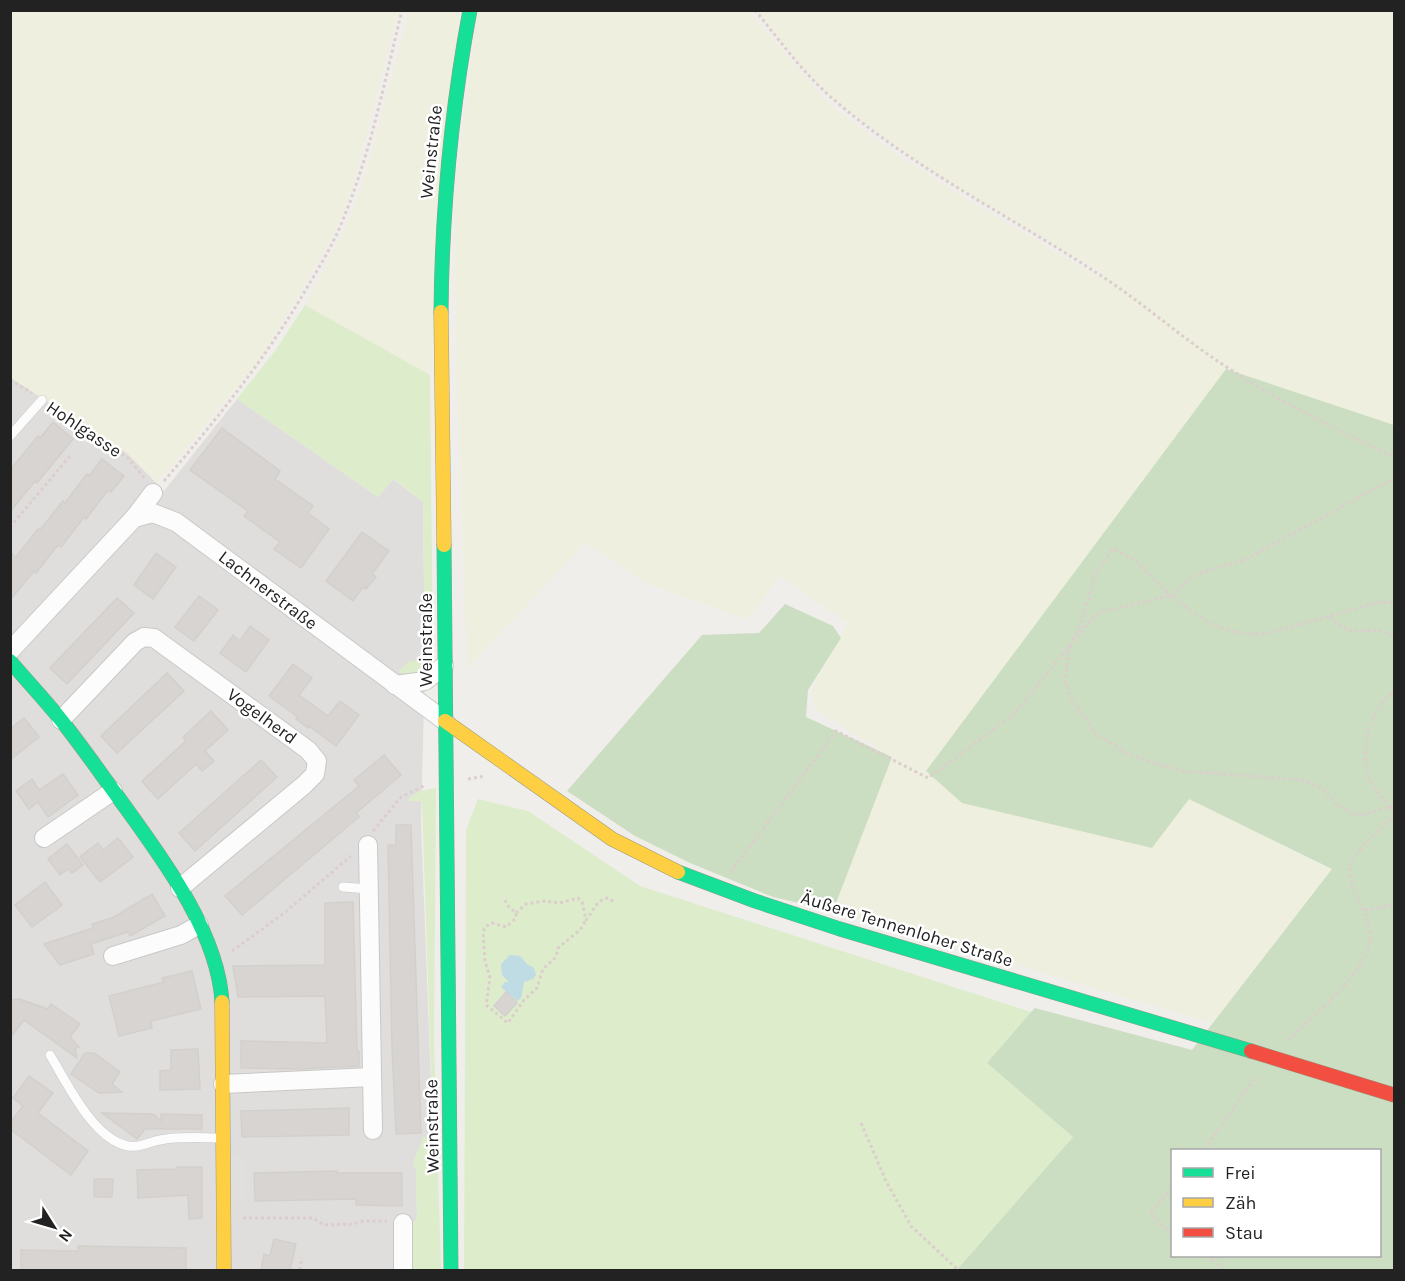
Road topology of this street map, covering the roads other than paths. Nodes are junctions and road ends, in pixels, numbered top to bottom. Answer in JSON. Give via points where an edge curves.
{"nodes":[{"id":1,"x":470,"y":10,"type":"edge"},
{"id":2,"x":42,"y":400,"type":"road end"},
{"id":3,"x":10,"y":436,"type":"edge"},
{"id":4,"x":153,"y":493,"type":"road end"},
{"id":5,"x":134,"y":518,"type":"junction"},
{"id":6,"x":10,"y":651,"type":"edge"},
{"id":7,"x":10,"y":661,"type":"edge"},
{"id":8,"x":444,"y":666,"type":"junction"},
{"id":9,"x":395,"y":685,"type":"junction"},
{"id":10,"x":61,"y":720,"type":"junction"},
{"id":11,"x":445,"y":721,"type":"junction"},
{"id":12,"x":113,"y":791,"type":"junction"},
{"id":13,"x":44,"y":838,"type":"dead end"},
{"id":14,"x":365,"y":844,"type":"road end"},
{"id":15,"x":344,"y":887,"type":"dead end"},
{"id":16,"x":180,"y":888,"type":"junction"},
{"id":17,"x":369,"y":889,"type":"junction"},
{"id":18,"x":199,"y":925,"type":"junction"},
{"id":19,"x":113,"y":956,"type":"dead end"},
{"id":20,"x":50,"y":1055,"type":"dead end"},
{"id":21,"x":372,"y":1077,"type":"junction"},
{"id":22,"x":223,"y":1084,"type":"junction"},
{"id":23,"x":1395,"y":1095,"type":"edge"},
{"id":24,"x":373,"y":1130,"type":"dead end"},
{"id":25,"x":223,"y":1138,"type":"junction"},
{"id":26,"x":403,"y":1223,"type":"road end"},
{"id":27,"x":224,"y":1270,"type":"edge"},
{"id":28,"x":403,"y":1270,"type":"edge"},
{"id":29,"x":451,"y":1270,"type":"edge"}],
"edges":[{"from":1,"to":8,"type":"street","name":"Weinstraße","via":[[452,116],[443,211]]},
{"from":2,"to":3,"type":"lane"},
{"from":4,"to":5,"type":"street"},
{"from":5,"to":6,"type":"street"},
{"from":5,"to":9,"type":"street","name":"Lachnerstraße","via":[[153,513],[176,522]]},
{"from":7,"to":10,"type":"street"},
{"from":8,"to":9,"type":"street","via":[[425,681]]},
{"from":8,"to":11,"type":"street","name":"Weinstraße"},
{"from":9,"to":11,"type":"street","name":"Lachnerstraße"},
{"from":10,"to":12,"type":"street"},
{"from":10,"to":16,"type":"street","name":"Vogelherd","via":[[135,642],[153,638],[308,750],[317,761],[315,774],[304,785]]},
{"from":11,"to":23,"type":"street","name":"Äußere Tennenloher Straße","via":[[612,839],[720,888],[840,929]]},
{"from":11,"to":29,"type":"street","name":"Weinstraße"},
{"from":12,"to":13,"type":"street"},
{"from":12,"to":16,"type":"street"},
{"from":14,"to":17,"type":"street"},
{"from":15,"to":17,"type":"lane"},
{"from":16,"to":18,"type":"street"},
{"from":17,"to":21,"type":"street"},
{"from":18,"to":19,"type":"street","via":[[181,935]]},
{"from":18,"to":22,"type":"street","via":[[220,978]]},
{"from":20,"to":25,"type":"lane","via":[[94,1124],[110,1138],[128,1146],[143,1146],[159,1140]]},
{"from":21,"to":22,"type":"street"},
{"from":21,"to":24,"type":"street"},
{"from":22,"to":25,"type":"street"},
{"from":25,"to":27,"type":"street"},
{"from":26,"to":28,"type":"street"}]}
